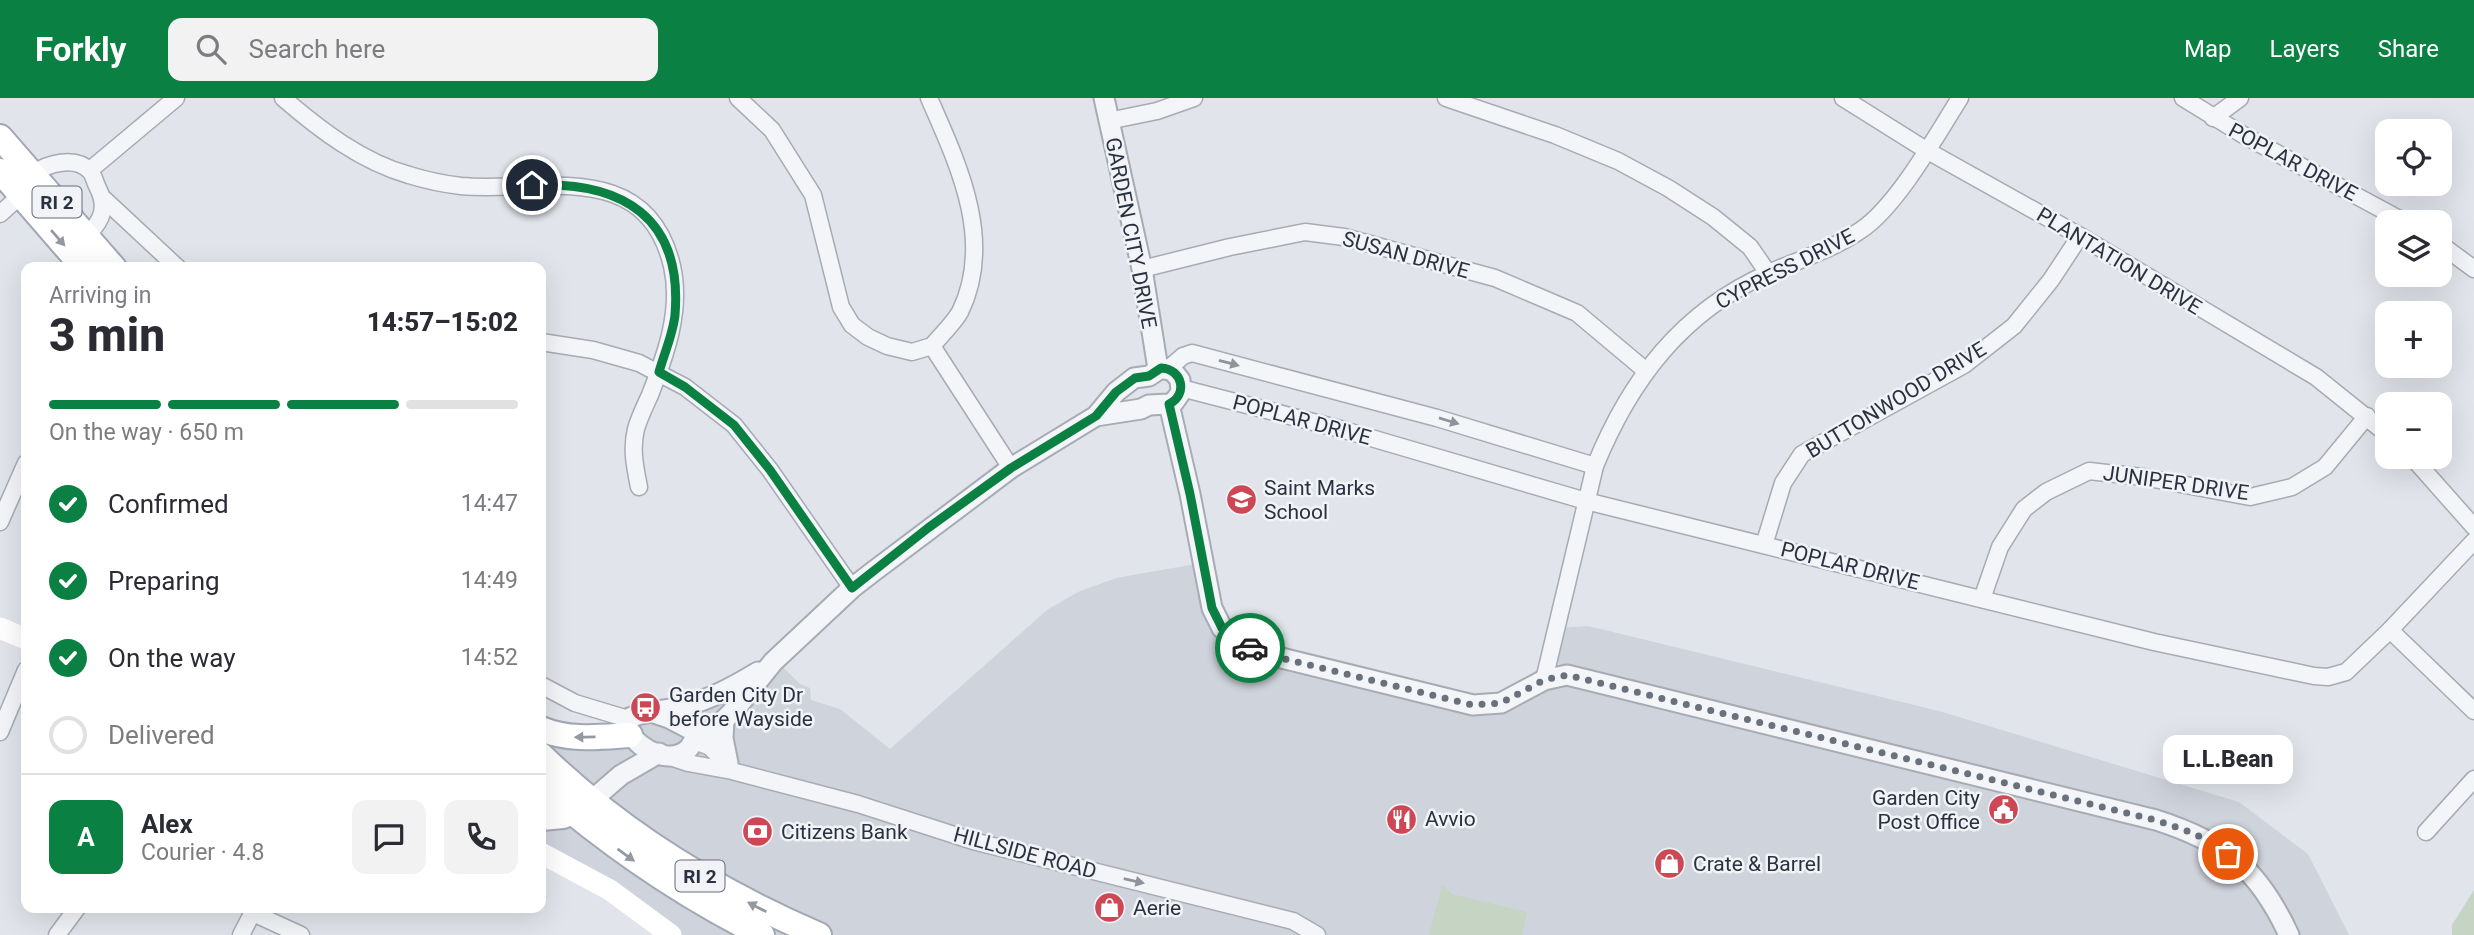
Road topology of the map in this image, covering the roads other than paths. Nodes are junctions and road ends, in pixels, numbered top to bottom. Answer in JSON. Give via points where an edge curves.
{"nodes":[{"id":1,"x":176,"y":98,"type":"edge"},
{"id":2,"x":283,"y":98,"type":"edge"},
{"id":3,"x":738,"y":98,"type":"edge"},
{"id":4,"x":929,"y":98,"type":"edge"},
{"id":5,"x":1104,"y":98,"type":"edge"},
{"id":6,"x":1194,"y":98,"type":"edge"},
{"id":7,"x":1446,"y":98,"type":"edge"},
{"id":8,"x":1843,"y":98,"type":"edge"},
{"id":9,"x":1960,"y":98,"type":"edge"},
{"id":10,"x":2183,"y":98,"type":"edge"},
{"id":11,"x":2240,"y":98,"type":"edge"},
{"id":12,"x":2213,"y":118,"type":"junction"},
{"id":13,"x":1108,"y":121,"type":"junction"},
{"id":14,"x":0,"y":137,"type":"edge"},
{"id":15,"x":1926,"y":150,"type":"junction"},
{"id":16,"x":90,"y":170,"type":"junction"},
{"id":17,"x":0,"y":172,"type":"edge"},
{"id":18,"x":27,"y":185,"type":"junction"},
{"id":19,"x":104,"y":199,"type":"junction"},
{"id":20,"x":2383,"y":210,"type":"edge"},
{"id":21,"x":0,"y":214,"type":"edge"},
{"id":22,"x":87,"y":236,"type":"junction"},
{"id":23,"x":2080,"y":236,"type":"junction"},
{"id":24,"x":2452,"y":252,"type":"edge"},
{"id":25,"x":80,"y":262,"type":"edge"},
{"id":26,"x":109,"y":262,"type":"edge"},
{"id":27,"x":172,"y":262,"type":"edge"},
{"id":28,"x":2474,"y":268,"type":"edge"},
{"id":29,"x":1142,"y":270,"type":"junction"},
{"id":30,"x":1768,"y":273,"type":"junction"},
{"id":31,"x":546,"y":343,"type":"edge"},
{"id":32,"x":932,"y":346,"type":"junction"},
{"id":33,"x":1645,"y":370,"type":"junction"},
{"id":34,"x":1158,"y":371,"type":"junction"},
{"id":35,"x":659,"y":372,"type":"junction"},
{"id":36,"x":1181,"y":388,"type":"junction"},
{"id":37,"x":1163,"y":404,"type":"junction"},
{"id":38,"x":1096,"y":416,"type":"junction"},
{"id":39,"x":2367,"y":416,"type":"junction"},
{"id":40,"x":2375,"y":423,"type":"edge"},
{"id":41,"x":1595,"y":466,"type":"junction"},
{"id":42,"x":1011,"y":468,"type":"junction"},
{"id":43,"x":2423,"y":469,"type":"edge"},
{"id":44,"x":21,"y":474,"type":"edge"},
{"id":45,"x":639,"y":487,"type":"dead end"},
{"id":46,"x":1586,"y":501,"type":"junction"},
{"id":47,"x":0,"y":522,"type":"edge"},
{"id":48,"x":2474,"y":527,"type":"edge"},
{"id":49,"x":2474,"y":541,"type":"edge"},
{"id":50,"x":1764,"y":545,"type":"junction"},
{"id":51,"x":852,"y":588,"type":"junction"},
{"id":52,"x":1982,"y":599,"type":"junction"},
{"id":53,"x":0,"y":628,"type":"edge"},
{"id":54,"x":2390,"y":630,"type":"junction"},
{"id":55,"x":21,"y":637,"type":"edge"},
{"id":56,"x":774,"y":662,"type":"junction"},
{"id":57,"x":1544,"y":680,"type":"junction"},
{"id":58,"x":21,"y":682,"type":"edge"},
{"id":59,"x":546,"y":688,"type":"edge"},
{"id":60,"x":2474,"y":710,"type":"edge"},
{"id":61,"x":654,"y":713,"type":"junction"},
{"id":62,"x":724,"y":720,"type":"junction"},
{"id":63,"x":629,"y":727,"type":"junction"},
{"id":64,"x":546,"y":731,"type":"edge"},
{"id":65,"x":0,"y":732,"type":"edge"},
{"id":66,"x":695,"y":739,"type":"junction"},
{"id":67,"x":664,"y":755,"type":"junction"},
{"id":68,"x":546,"y":761,"type":"edge"},
{"id":69,"x":730,"y":767,"type":"junction"},
{"id":70,"x":2474,"y":779,"type":"edge"},
{"id":71,"x":546,"y":788,"type":"edge"},
{"id":72,"x":582,"y":806,"type":"junction"},
{"id":73,"x":546,"y":818,"type":"edge"},
{"id":74,"x":2426,"y":832,"type":"dead end"},
{"id":75,"x":546,"y":856,"type":"edge"},
{"id":76,"x":73,"y":913,"type":"edge"},
{"id":77,"x":253,"y":913,"type":"edge"},
{"id":78,"x":258,"y":913,"type":"edge"},
{"id":79,"x":57,"y":935,"type":"edge"},
{"id":80,"x":242,"y":935,"type":"edge"},
{"id":81,"x":301,"y":935,"type":"edge"},
{"id":82,"x":671,"y":935,"type":"edge"},
{"id":83,"x":762,"y":935,"type":"edge"},
{"id":84,"x":819,"y":935,"type":"edge"},
{"id":85,"x":1317,"y":935,"type":"edge"},
{"id":86,"x":2289,"y":935,"type":"edge"}],
"edges":[{"from":1,"to":16,"type":"street"},
{"from":2,"to":35,"type":"street","via":[[331,137],[408,175],[460,186],[589,187],[633,204],[661,238],[676,285],[675,318]]},
{"from":3,"to":32,"type":"street","via":[[772,130],[813,195],[841,307],[852,326],[887,346],[912,352]]},
{"from":4,"to":32,"type":"street","via":[[969,201],[974,263],[959,314]]},
{"from":5,"to":13,"type":"street","name":"GARDEN CITY DRIVE"},
{"from":6,"to":13,"type":"street"},
{"from":7,"to":30,"type":"street","via":[[1555,135],[1668,188],[1750,247]]},
{"from":8,"to":15,"type":"street","name":"PLANTATION DRIVE"},
{"from":9,"to":15,"type":"street","name":"CYPRESS DRIVE"},
{"from":10,"to":12,"type":"street","name":"POPLAR DRIVE"},
{"from":11,"to":12,"type":"street"},
{"from":12,"to":20,"type":"street","name":"POPLAR DRIVE"},
{"from":13,"to":29,"type":"street","name":"GARDEN CITY DRIVE"},
{"from":14,"to":18,"type":"main road","number":"RI 2"},
{"from":15,"to":23,"type":"street","name":"PLANTATION DRIVE"},
{"from":15,"to":30,"type":"street","name":"CYPRESS DRIVE","via":[[1891,201],[1863,229],[1827,250]]},
{"from":16,"to":18,"type":"street","via":[[62,162],[48,164]]},
{"from":16,"to":19,"type":"street"},
{"from":17,"to":18,"type":"main road","number":"RI 2"},
{"from":18,"to":21,"type":"street"},
{"from":18,"to":22,"type":"main road","number":"RI 2"},
{"from":18,"to":25,"type":"main road","number":"RI 2","one_way":true},
{"from":19,"to":22,"type":"street","via":[[98,223]]},
{"from":19,"to":27,"type":"street"},
{"from":22,"to":26,"type":"main road","number":"RI 2"},
{"from":23,"to":39,"type":"street","name":"PLANTATION DRIVE","via":[[2316,377]]},
{"from":23,"to":50,"type":"street","name":"BUTTONWOOD DRIVE","via":[[2051,280],[2004,334],[1964,365],[1801,454],[1783,483]]},
{"from":24,"to":28,"type":"street"},
{"from":29,"to":33,"type":"street","name":"SUSAN DRIVE","via":[[1305,232],[1344,237],[1494,278],[1577,313]]},
{"from":29,"to":34,"type":"street","name":"GARDEN CITY DRIVE"},
{"from":30,"to":33,"type":"street","name":"CYPRESS DRIVE","via":[[1723,296]]},
{"from":31,"to":35,"type":"street","via":[[593,350]]},
{"from":32,"to":42,"type":"street"},
{"from":33,"to":41,"type":"street","name":"CYPRESS DRIVE"},
{"from":34,"to":36,"type":"street","name":"GARDEN CITY DRIVE","via":[[1177,375]]},
{"from":34,"to":37,"type":"street","name":"GARDEN CITY DRIVE","via":[[1144,385],[1147,397]]},
{"from":34,"to":38,"type":"street","via":[[1135,378]]},
{"from":34,"to":41,"type":"street","name":"POPLAR DRIVE","one_way":true,"via":[[1192,353],[1437,418]]},
{"from":35,"to":45,"type":"street","via":[[636,429],[633,460]]},
{"from":35,"to":51,"type":"street","via":[[734,425]]},
{"from":36,"to":37,"type":"street","via":[[1178,398]]},
{"from":36,"to":46,"type":"street","name":"POPLAR DRIVE"},
{"from":37,"to":38,"type":"street"},
{"from":37,"to":57,"type":"street","via":[[1212,608],[1222,628],[1236,641],[1261,653],[1473,705],[1501,703]]},
{"from":38,"to":42,"type":"street"},
{"from":39,"to":40,"type":"street","name":"PLANTATION DRIVE"},
{"from":39,"to":52,"type":"street","name":"JUNIPER DRIVE","via":[[2325,467],[2292,487],[2250,497],[2089,471],[2046,492],[2024,509],[2000,547]]},
{"from":41,"to":46,"type":"street","name":"CYPRESS DRIVE"},
{"from":42,"to":51,"type":"street"},
{"from":43,"to":48,"type":"street"},
{"from":44,"to":47,"type":"street"},
{"from":46,"to":50,"type":"street","name":"POPLAR DRIVE"},
{"from":46,"to":57,"type":"street","name":"CYPRESS DRIVE"},
{"from":49,"to":54,"type":"street","name":"POPLAR DRIVE"},
{"from":50,"to":52,"type":"street","name":"POPLAR DRIVE"},
{"from":51,"to":56,"type":"street"},
{"from":52,"to":54,"type":"street","name":"POPLAR DRIVE","via":[[2314,676],[2346,672]]},
{"from":53,"to":55,"type":"main road"},
{"from":54,"to":60,"type":"street"},
{"from":56,"to":61,"type":"street","via":[[715,696]]},
{"from":56,"to":62,"type":"street"},
{"from":57,"to":86,"type":"street","via":[[1567,675],[1678,701],[2192,832],[2217,845],[2251,873]]},
{"from":58,"to":65,"type":"street"},
{"from":59,"to":63,"type":"street"},
{"from":61,"to":63,"type":"street","via":[[639,714]]},
{"from":61,"to":66,"type":"street","via":[[694,731]]},
{"from":62,"to":66,"type":"street"},
{"from":62,"to":69,"type":"street"},
{"from":63,"to":64,"type":"main road","one_way":true,"via":[[576,738]]},
{"from":63,"to":67,"type":"street","via":[[640,745]]},
{"from":66,"to":67,"type":"street","via":[[690,748]]},
{"from":66,"to":69,"type":"street","name":"HILLSIDE ROAD"},
{"from":67,"to":69,"type":"street","name":"HILLSIDE ROAD","via":[[701,766]]},
{"from":67,"to":72,"type":"street","via":[[621,775]]},
{"from":68,"to":72,"type":"main road","number":"RI 2"},
{"from":69,"to":85,"type":"street","name":"HILLSIDE ROAD","one_way":true,"via":[[973,841],[1293,921]]},
{"from":70,"to":74,"type":"street"},
{"from":71,"to":72,"type":"main road","number":"RI 2"},
{"from":72,"to":73,"type":"main road"},
{"from":72,"to":83,"type":"main road","number":"RI 2","one_way":true,"via":[[629,858]]},
{"from":84,"to":72,"type":"main road","number":"RI 2","one_way":true,"via":[[759,908],[695,873],[621,822]]},
{"from":75,"to":82,"type":"main road","via":[[610,890]]},
{"from":76,"to":79,"type":"street"},
{"from":77,"to":80,"type":"street"},
{"from":78,"to":81,"type":"street"}]}
